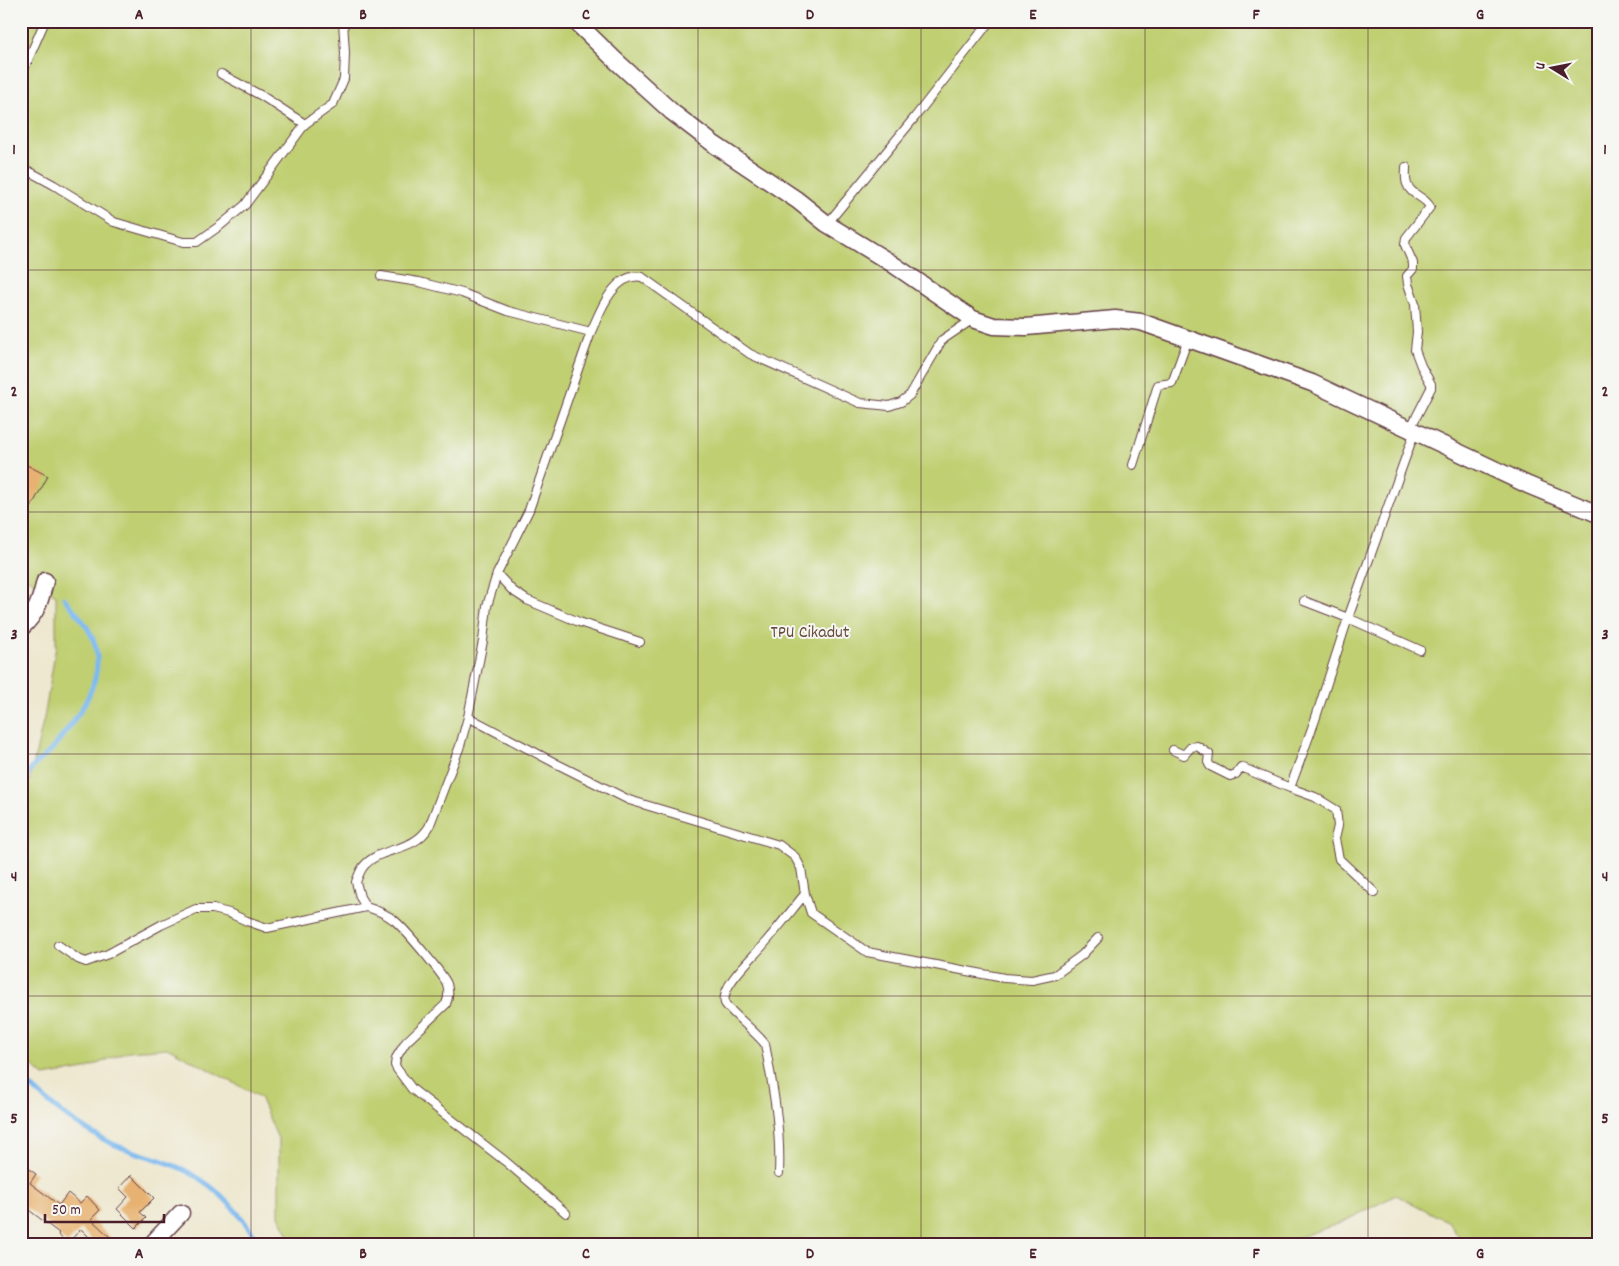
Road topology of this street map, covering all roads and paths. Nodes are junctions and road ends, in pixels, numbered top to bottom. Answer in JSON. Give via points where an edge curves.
{"nodes":[{"id":1,"x":45,"y":21,"type":"edge"},
{"id":2,"x":343,"y":21,"type":"edge"},
{"id":3,"x":574,"y":21,"type":"edge"},
{"id":4,"x":990,"y":21,"type":"edge"},
{"id":5,"x":221,"y":74,"type":"dead end"},
{"id":6,"x":21,"y":76,"type":"edge"},
{"id":7,"x":305,"y":124,"type":"junction"},
{"id":8,"x":21,"y":167,"type":"edge"},
{"id":9,"x":1406,"y":167,"type":"dead end"},
{"id":10,"x":828,"y":224,"type":"junction"},
{"id":11,"x":381,"y":276,"type":"dead end"},
{"id":12,"x":973,"y":319,"type":"junction"},
{"id":13,"x":591,"y":332,"type":"junction"},
{"id":14,"x":1188,"y":339,"type":"junction"},
{"id":15,"x":1412,"y":430,"type":"junction"},
{"id":16,"x":1132,"y":465,"type":"dead end"},
{"id":17,"x":1598,"y":514,"type":"edge"},
{"id":18,"x":496,"y":574,"type":"junction"},
{"id":19,"x":45,"y":582,"type":"dead end"},
{"id":20,"x":1304,"y":602,"type":"dead end"},
{"id":21,"x":1348,"y":618,"type":"junction"},
{"id":22,"x":21,"y":628,"type":"edge"},
{"id":23,"x":640,"y":642,"type":"dead end"},
{"id":24,"x":1420,"y":650,"type":"dead end"},
{"id":25,"x":468,"y":716,"type":"junction"},
{"id":26,"x":1173,"y":750,"type":"dead end"},
{"id":27,"x":1290,"y":788,"type":"junction"},
{"id":28,"x":1374,"y":892,"type":"dead end"},
{"id":29,"x":805,"y":894,"type":"junction"},
{"id":30,"x":366,"y":907,"type":"junction"},
{"id":31,"x":1098,"y":938,"type":"dead end"},
{"id":32,"x":58,"y":945,"type":"dead end"},
{"id":33,"x":779,"y":1173,"type":"dead end"},
{"id":34,"x":182,"y":1213,"type":"dead end"},
{"id":35,"x":566,"y":1213,"type":"dead end"},
{"id":36,"x":151,"y":1245,"type":"edge"}],
"edges":[{"from":1,"to":6,"type":"lane"},
{"from":2,"to":7,"type":"lane","via":[[344,79],[334,104]]},
{"from":3,"to":10,"type":"street","via":[[672,112]]},
{"from":4,"to":10,"type":"lane"},
{"from":5,"to":7,"type":"lane"},
{"from":7,"to":8,"type":"lane","via":[[245,205],[196,242],[183,242],[114,222]]},
{"from":9,"to":15,"type":"lane","via":[[1406,184],[1430,207],[1406,238],[1405,245],[1413,263],[1407,276],[1415,304],[1415,350],[1431,384]]},
{"from":10,"to":12,"type":"street"},
{"from":11,"to":13,"type":"lane","via":[[462,293],[508,311]]},
{"from":12,"to":13,"type":"lane","via":[[942,340],[910,395],[889,406],[860,403],[750,354],[642,277],[634,276],[623,281],[612,292]]},
{"from":12,"to":14,"type":"street","via":[[994,326],[1115,319],[1141,322]]},
{"from":13,"to":18,"type":"lane","via":[[529,510]]},
{"from":14,"to":15,"type":"street","via":[[1312,383]]},
{"from":14,"to":16,"type":"lane","via":[[1172,383],[1158,385]]},
{"from":15,"to":17,"type":"street","via":[[1520,482]]},
{"from":15,"to":21,"type":"lane"},
{"from":18,"to":23,"type":"lane","via":[[527,600],[579,622]]},
{"from":18,"to":25,"type":"lane","via":[[487,606]]},
{"from":19,"to":22,"type":"street","via":[[39,604]]},
{"from":20,"to":21,"type":"lane"},
{"from":21,"to":24,"type":"lane"},
{"from":21,"to":27,"type":"lane"},
{"from":25,"to":29,"type":"lane","via":[[629,800],[779,845],[795,857],[801,868]]},
{"from":25,"to":30,"type":"lane","via":[[446,785],[423,836],[415,843],[379,855],[364,867],[356,882]]},
{"from":26,"to":27,"type":"lane","via":[[1184,755],[1191,747],[1197,746],[1209,754],[1210,766],[1230,776],[1242,767]]},
{"from":27,"to":28,"type":"lane","via":[[1315,797],[1336,810],[1338,826],[1334,839],[1339,859]]},
{"from":29,"to":31,"type":"lane","via":[[811,913],[867,952],[1004,978],[1032,980],[1055,975]]},
{"from":29,"to":33,"type":"lane","via":[[742,968],[726,992],[725,1002],[729,1010],[765,1044],[778,1124]]},
{"from":30,"to":32,"type":"lane","via":[[268,928],[229,913],[196,909],[86,962]]},
{"from":30,"to":35,"type":"lane","via":[[396,922],[447,984],[449,997],[446,1004],[406,1042],[396,1058],[397,1069],[412,1089]]},
{"from":34,"to":36,"type":"street"}]}
